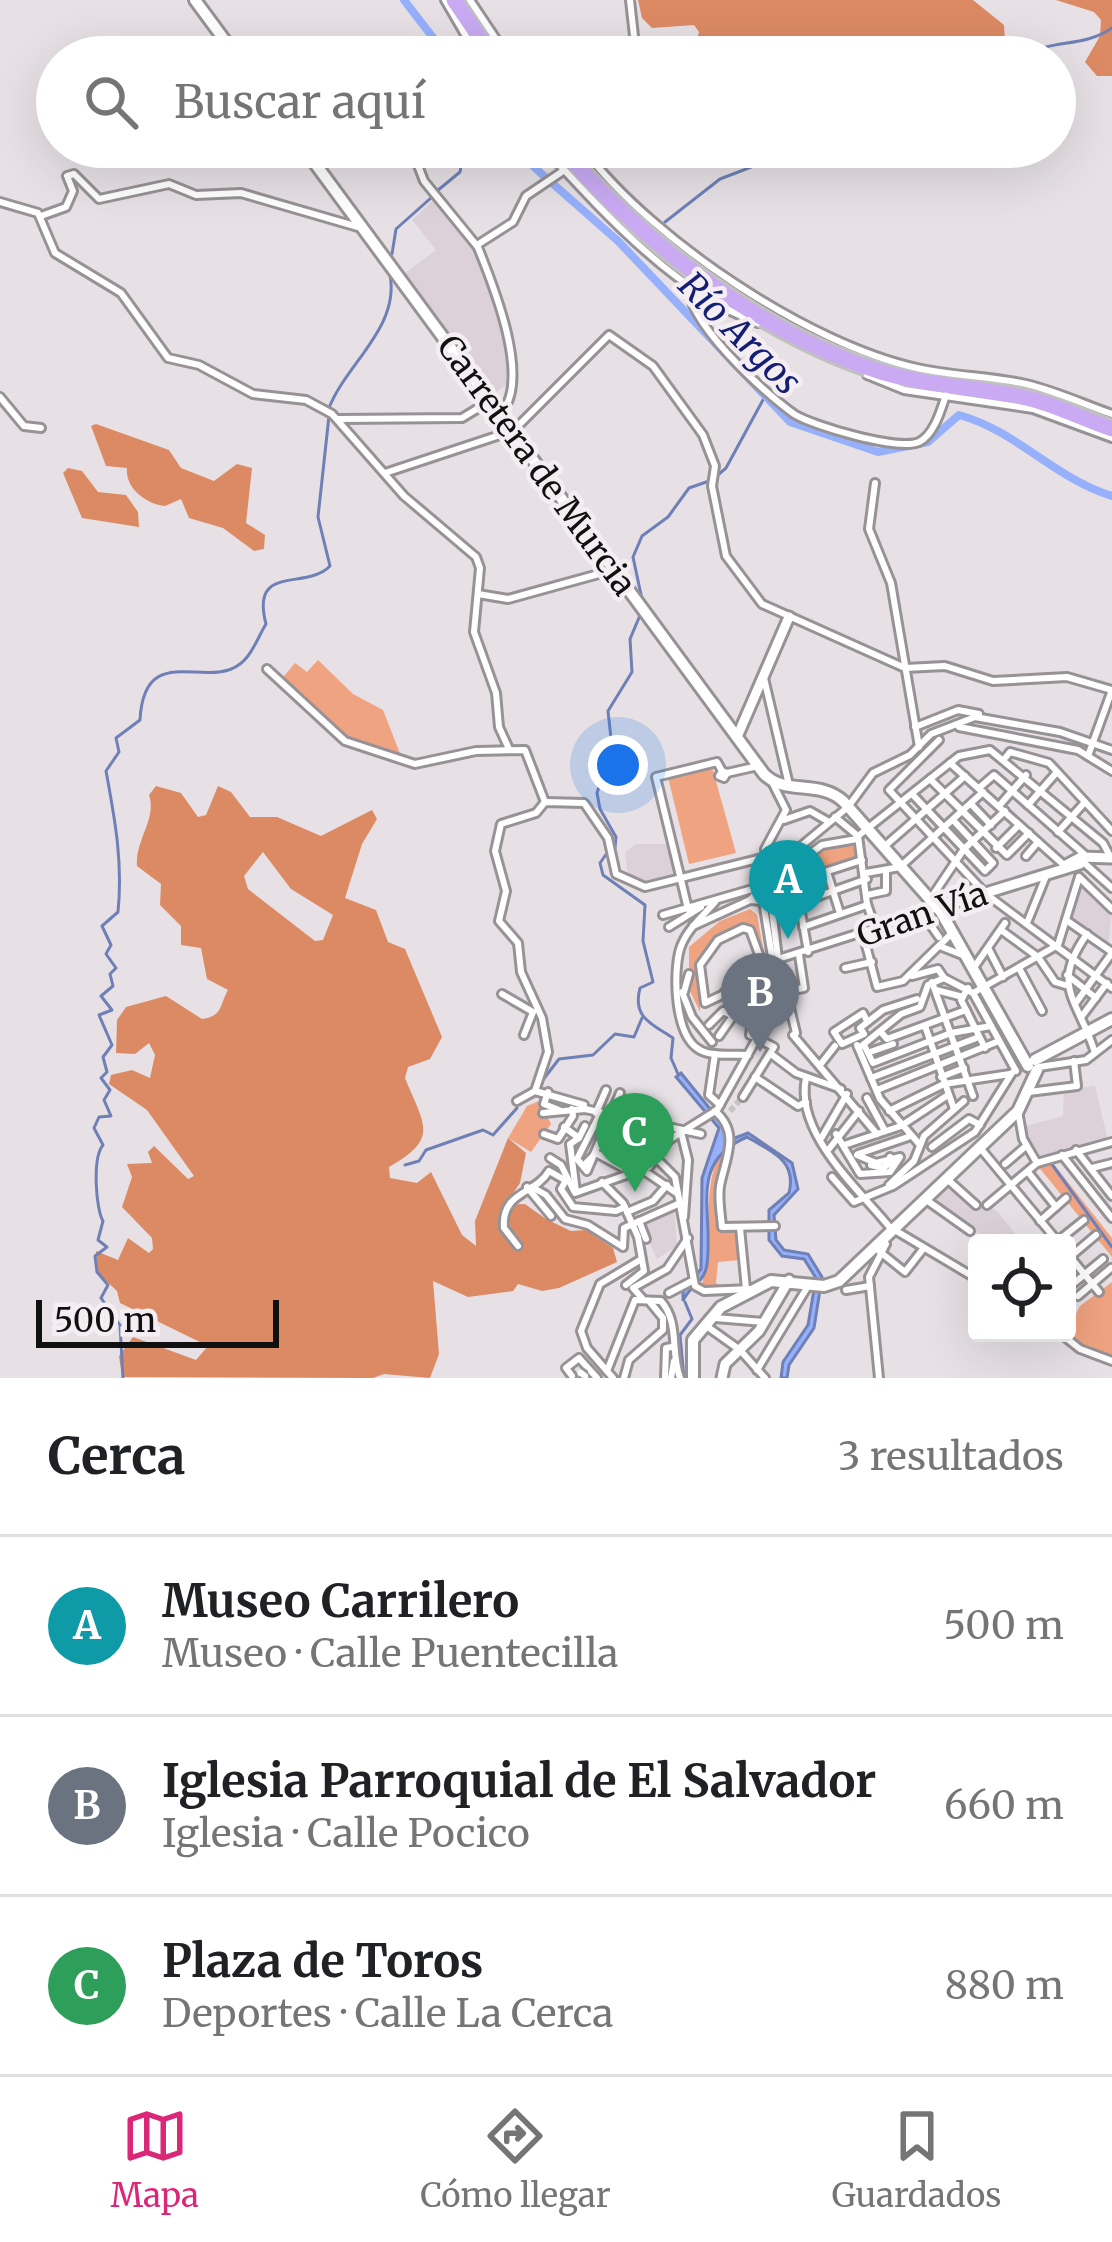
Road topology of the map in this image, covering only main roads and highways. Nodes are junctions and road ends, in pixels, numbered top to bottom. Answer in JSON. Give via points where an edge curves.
{"nodes":[{"id":1,"x":195,"y":0,"type":"edge"},
{"id":2,"x":458,"y":0,"type":"edge"},
{"id":3,"x":222,"y":36,"type":"edge"},
{"id":4,"x":485,"y":36,"type":"edge"},
{"id":5,"x":319,"y":168,"type":"edge"},
{"id":6,"x":595,"y":168,"type":"edge"},
{"id":7,"x":1112,"y":422,"type":"edge"},
{"id":8,"x":1112,"y":1019,"type":"edge"},
{"id":9,"x":1030,"y":1068,"type":"junction"},
{"id":10,"x":693,"y":1378,"type":"edge"}],
"edges":[{"from":1,"to":3,"type":"main road"},
{"from":2,"to":4,"type":"highway"},
{"from":5,"to":9,"type":"main road","name":"Carretera de Murcia","via":[[758,766],[777,784],[827,790],[849,808],[861,835],[900,867],[953,931],[971,962],[972,991]]},
{"from":6,"to":7,"type":"highway","via":[[682,253],[795,326],[873,363],[1022,391]]},
{"from":8,"to":9,"type":"main road"},
{"from":9,"to":10,"type":"main road","via":[[1014,1120],[839,1281],[789,1280],[741,1291],[705,1320],[691,1348]]}]}
